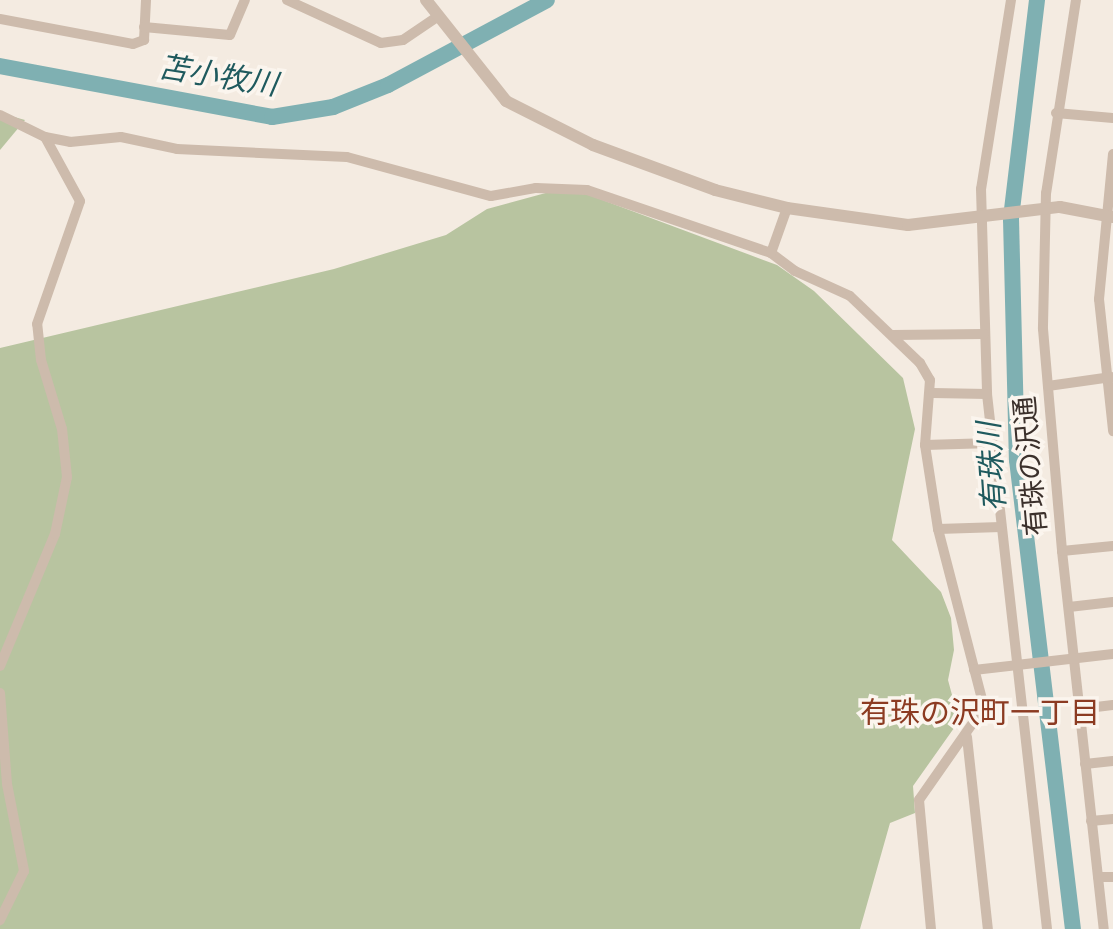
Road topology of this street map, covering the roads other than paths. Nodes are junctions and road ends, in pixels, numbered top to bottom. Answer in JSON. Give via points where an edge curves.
{"nodes":[{"id":1,"x":146,"y":0,"type":"edge"},
{"id":2,"x":245,"y":0,"type":"edge"},
{"id":3,"x":287,"y":0,"type":"edge"},
{"id":4,"x":312,"y":0,"type":"edge"},
{"id":5,"x":426,"y":0,"type":"edge"},
{"id":6,"x":1011,"y":0,"type":"edge"},
{"id":7,"x":1076,"y":0,"type":"edge"},
{"id":8,"x":311,"y":13,"type":"junction"},
{"id":9,"x":437,"y":17,"type":"junction"},
{"id":10,"x":0,"y":19,"type":"edge"},
{"id":11,"x":144,"y":27,"type":"junction"},
{"id":12,"x":1056,"y":113,"type":"junction"},
{"id":13,"x":0,"y":115,"type":"edge"},
{"id":14,"x":1113,"y":118,"type":"edge"},
{"id":15,"x":45,"y":137,"type":"junction"},
{"id":16,"x":1113,"y":154,"type":"edge"},
{"id":17,"x":1112,"y":170,"type":"edge"},
{"id":18,"x":787,"y":208,"type":"junction"},
{"id":19,"x":1045,"y":208,"type":"junction"},
{"id":20,"x":1110,"y":216,"type":"edge"},
{"id":21,"x":987,"y":217,"type":"junction"},
{"id":22,"x":771,"y":253,"type":"junction"},
{"id":23,"x":1108,"y":259,"type":"edge"},
{"id":24,"x":984,"y":334,"type":"junction"},
{"id":25,"x":893,"y":335,"type":"junction"},
{"id":26,"x":1110,"y":377,"type":"edge"},
{"id":27,"x":1048,"y":386,"type":"junction"},
{"id":28,"x":933,"y":393,"type":"junction"},
{"id":29,"x":987,"y":394,"type":"junction"},
{"id":30,"x":1113,"y":430,"type":"edge"},
{"id":31,"x":992,"y":443,"type":"junction"},
{"id":32,"x":925,"y":445,"type":"junction"},
{"id":33,"x":1001,"y":527,"type":"junction"},
{"id":34,"x":938,"y":529,"type":"junction"},
{"id":35,"x":1113,"y":546,"type":"edge"},
{"id":36,"x":1062,"y":551,"type":"junction"},
{"id":37,"x":1113,"y":602,"type":"edge"},
{"id":38,"x":1069,"y":607,"type":"junction"},
{"id":39,"x":1113,"y":654,"type":"edge"},
{"id":40,"x":1074,"y":658,"type":"junction"},
{"id":41,"x":1020,"y":664,"type":"junction"},
{"id":42,"x":0,"y":665,"type":"edge"},
{"id":43,"x":974,"y":670,"type":"junction"},
{"id":44,"x":0,"y":693,"type":"edge"},
{"id":45,"x":1113,"y":705,"type":"edge"},
{"id":46,"x":1080,"y":709,"type":"junction"},
{"id":47,"x":967,"y":737,"type":"junction"},
{"id":48,"x":1113,"y":761,"type":"edge"},
{"id":49,"x":1085,"y":764,"type":"junction"},
{"id":50,"x":1113,"y":819,"type":"edge"},
{"id":51,"x":1091,"y":821,"type":"junction"},
{"id":52,"x":1098,"y":877,"type":"junction"},
{"id":53,"x":1113,"y":877,"type":"edge"},
{"id":54,"x":0,"y":920,"type":"edge"},
{"id":55,"x":931,"y":929,"type":"edge"},
{"id":56,"x":988,"y":929,"type":"edge"},
{"id":57,"x":1047,"y":929,"type":"edge"},
{"id":58,"x":1104,"y":929,"type":"edge"}],
"edges":[{"from":1,"to":11,"type":"street"},
{"from":2,"to":11,"type":"street","via":[[230,35]]},
{"from":3,"to":8,"type":"street"},
{"from":4,"to":8,"type":"street"},
{"from":5,"to":9,"type":"street"},
{"from":6,"to":21,"type":"street"},
{"from":7,"to":12,"type":"street","name":"有珠の沢通"},
{"from":8,"to":9,"type":"street","via":[[381,43],[403,40]]},
{"from":9,"to":18,"type":"street","via":[[492,90],[593,145],[715,190]]},
{"from":10,"to":11,"type":"street","via":[[133,44],[144,40]]},
{"from":12,"to":14,"type":"street"},
{"from":12,"to":19,"type":"street","name":"有珠の沢通"},
{"from":13,"to":15,"type":"street"},
{"from":15,"to":22,"type":"street","via":[[70,142],[121,137],[177,149],[347,157],[491,196],[536,188],[587,190]]},
{"from":15,"to":42,"type":"street","via":[[80,201],[37,324],[41,360],[62,429],[67,477],[55,534]]},
{"from":16,"to":17,"type":"street"},
{"from":17,"to":20,"type":"street"},
{"from":18,"to":21,"type":"street","via":[[908,225]]},
{"from":18,"to":22,"type":"street"},
{"from":19,"to":20,"type":"street"},
{"from":19,"to":21,"type":"street"},
{"from":19,"to":27,"type":"street","name":"有珠の沢通"},
{"from":20,"to":23,"type":"street"},
{"from":21,"to":24,"type":"street"},
{"from":22,"to":25,"type":"street","via":[[795,271],[850,296]]},
{"from":23,"to":26,"type":"street","via":[[1099,299]]},
{"from":24,"to":25,"type":"street"},
{"from":24,"to":29,"type":"street"},
{"from":25,"to":28,"type":"street","via":[[920,363]]},
{"from":26,"to":27,"type":"street"},
{"from":26,"to":30,"type":"street"},
{"from":27,"to":36,"type":"street","name":"有珠の沢通"},
{"from":28,"to":29,"type":"street"},
{"from":28,"to":32,"type":"street"},
{"from":29,"to":31,"type":"street"},
{"from":31,"to":32,"type":"street"},
{"from":31,"to":33,"type":"street"},
{"from":32,"to":34,"type":"street"},
{"from":33,"to":34,"type":"street"},
{"from":33,"to":41,"type":"street"},
{"from":34,"to":43,"type":"street"},
{"from":35,"to":36,"type":"street"},
{"from":36,"to":38,"type":"street","name":"有珠の沢通"},
{"from":37,"to":38,"type":"street"},
{"from":38,"to":40,"type":"street","name":"有珠の沢通"},
{"from":39,"to":40,"type":"street"},
{"from":40,"to":41,"type":"street"},
{"from":40,"to":46,"type":"street","name":"有珠の沢通"},
{"from":41,"to":43,"type":"street"},
{"from":41,"to":57,"type":"street"},
{"from":43,"to":47,"type":"street","via":[[984,707]]},
{"from":44,"to":54,"type":"street","via":[[7,784],[24,871]]},
{"from":45,"to":46,"type":"street"},
{"from":46,"to":49,"type":"street","name":"有珠の沢通"},
{"from":47,"to":55,"type":"street","via":[[919,800]]},
{"from":47,"to":56,"type":"street"},
{"from":48,"to":49,"type":"street"},
{"from":49,"to":51,"type":"street","name":"有珠の沢通"},
{"from":50,"to":51,"type":"street"},
{"from":51,"to":52,"type":"street","name":"有珠の沢通"},
{"from":52,"to":53,"type":"street"},
{"from":52,"to":58,"type":"street","name":"有珠の沢通"}]}
